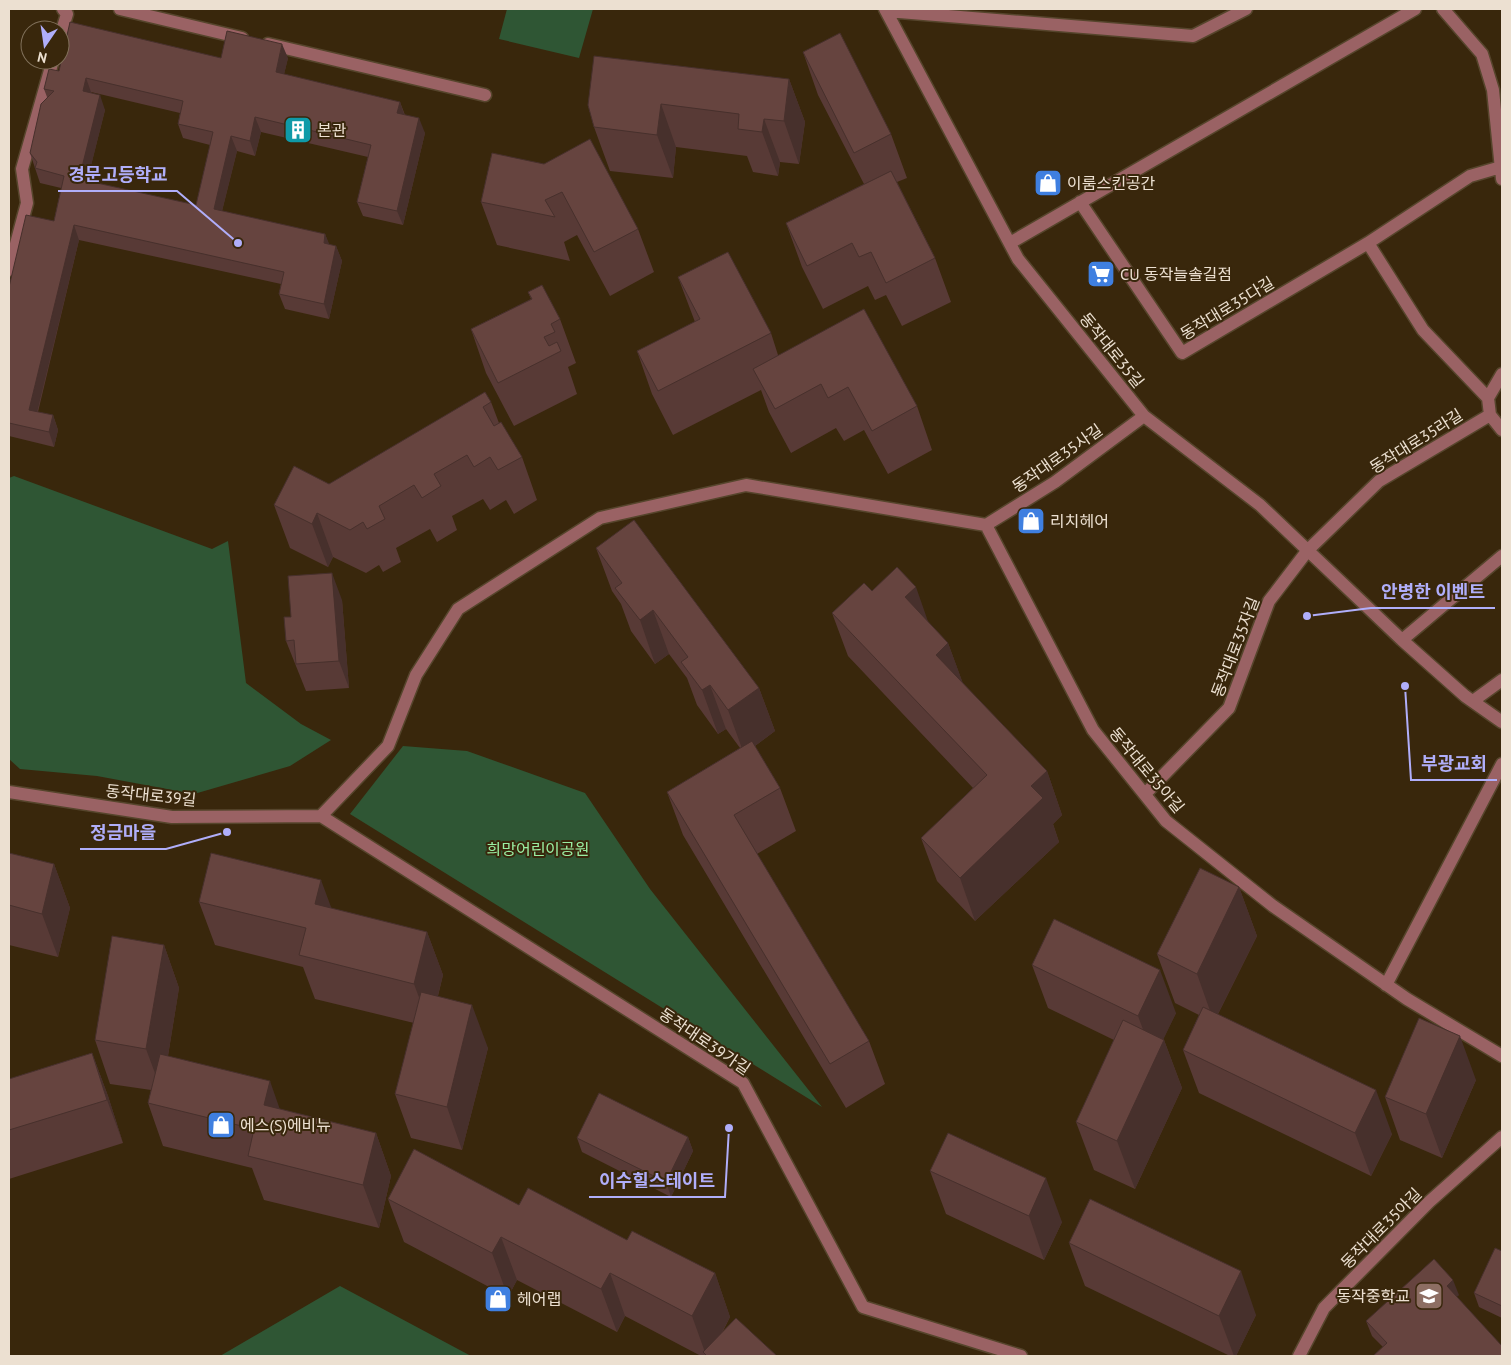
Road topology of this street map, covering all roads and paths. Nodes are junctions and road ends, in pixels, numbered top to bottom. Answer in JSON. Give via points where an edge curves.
{"nodes":[{"id":1,"x":120,"y":9,"type":"edge"},
{"id":2,"x":1246,"y":9,"type":"edge"},
{"id":3,"x":1415,"y":9,"type":"edge"},
{"id":4,"x":1443,"y":9,"type":"edge"},
{"id":5,"x":886,"y":10,"type":"edge"},
{"id":6,"x":50,"y":70,"type":"edge"},
{"id":7,"x":485,"y":95,"type":"dead end"},
{"id":8,"x":1501,"y":173,"type":"edge"},
{"id":9,"x":1080,"y":202,"type":"junction"},
{"id":10,"x":1010,"y":243,"type":"junction"},
{"id":11,"x":1368,"y":243,"type":"junction"},
{"id":12,"x":9,"y":270,"type":"edge"},
{"id":13,"x":1502,"y":374,"type":"edge"},
{"id":14,"x":1488,"y":398,"type":"junction"},
{"id":15,"x":1490,"y":415,"type":"junction"},
{"id":16,"x":1144,"y":416,"type":"junction"},
{"id":17,"x":1502,"y":430,"type":"edge"},
{"id":18,"x":986,"y":525,"type":"junction"},
{"id":19,"x":1308,"y":550,"type":"junction"},
{"id":20,"x":1502,"y":556,"type":"edge"},
{"id":21,"x":1402,"y":640,"type":"junction"},
{"id":22,"x":1502,"y":680,"type":"edge"},
{"id":23,"x":1473,"y":701,"type":"junction"},
{"id":24,"x":1502,"y":722,"type":"edge"},
{"id":25,"x":1502,"y":764,"type":"edge"},
{"id":26,"x":9,"y":792,"type":"edge"},
{"id":27,"x":1145,"y":794,"type":"junction"},
{"id":28,"x":321,"y":816,"type":"junction"},
{"id":29,"x":1386,"y":985,"type":"junction"},
{"id":30,"x":1502,"y":1056,"type":"edge"},
{"id":31,"x":1502,"y":1137,"type":"edge"},
{"id":32,"x":1021,"y":1356,"type":"edge"},
{"id":33,"x":1299,"y":1356,"type":"edge"}],
"edges":[{"from":1,"to":7,"type":"street"},
{"from":2,"to":5,"type":"street","via":[[1193,36]]},
{"from":3,"to":9,"type":"street"},
{"from":4,"to":8,"type":"street","via":[[1482,54],[1493,90]]},
{"from":5,"to":10,"type":"street","name":"동작대로35길"},
{"from":6,"to":12,"type":"street","via":[[22,169],[27,203]]},
{"from":8,"to":11,"type":"street","name":"동작대로35다길","via":[[1470,176]]},
{"from":9,"to":10,"type":"street"},
{"from":9,"to":11,"type":"street","name":"동작대로35다길","via":[[1182,353]]},
{"from":10,"to":16,"type":"street","name":"동작대로35길","via":[[1018,259]]},
{"from":11,"to":14,"type":"street","via":[[1422,330]]},
{"from":13,"to":14,"type":"street"},
{"from":14,"to":15,"type":"street","name":"동작대로35라길"},
{"from":15,"to":17,"type":"street"},
{"from":15,"to":19,"type":"street","name":"동작대로35라길","via":[[1379,481]]},
{"from":16,"to":18,"type":"street","name":"동작대로35사길","via":[[1055,482]]},
{"from":16,"to":19,"type":"street","name":"동작대로35길","via":[[1260,506]]},
{"from":18,"to":27,"type":"street","name":"동작대로35아길","via":[[1093,730]]},
{"from":18,"to":28,"type":"street","via":[[746,485],[600,518],[458,608],[416,675],[388,746]]},
{"from":19,"to":21,"type":"street","name":"동작대로35길"},
{"from":19,"to":27,"type":"street","name":"동작대로35자길","via":[[1269,601],[1230,708]]},
{"from":20,"to":21,"type":"street"},
{"from":21,"to":23,"type":"street","name":"동작대로35길"},
{"from":22,"to":23,"type":"street"},
{"from":23,"to":24,"type":"street","name":"동작대로35길"},
{"from":25,"to":29,"type":"street"},
{"from":26,"to":28,"type":"street","name":"동작대로39길","via":[[172,817]]},
{"from":27,"to":29,"type":"street","name":"동작대로35아길","via":[[1166,821],[1273,906]]},
{"from":28,"to":32,"type":"street","name":"동작대로39가길","via":[[743,1083],[863,1307]]},
{"from":29,"to":30,"type":"street","name":"동작대로35아길"},
{"from":31,"to":33,"type":"street","name":"동작대로35아길","via":[[1429,1202],[1324,1308]]}]}
